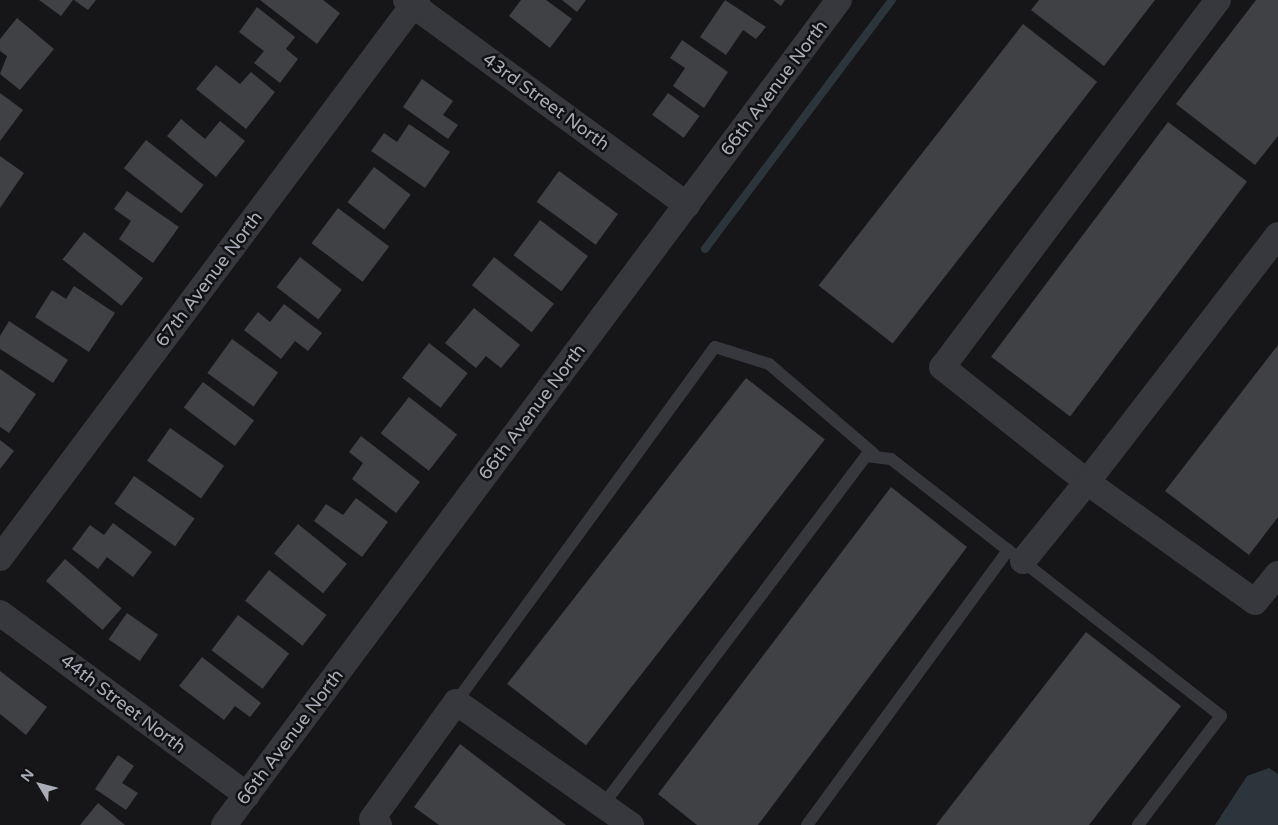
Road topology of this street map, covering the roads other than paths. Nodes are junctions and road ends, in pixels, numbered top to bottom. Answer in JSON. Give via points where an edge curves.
{"nodes":[{"id":1,"x":839,"y":0,"type":"edge"},
{"id":2,"x":1218,"y":0,"type":"edge"},
{"id":3,"x":412,"y":2,"type":"edge"},
{"id":4,"x":687,"y":205,"type":"junction"},
{"id":5,"x":1278,"y":235,"type":"edge"},
{"id":6,"x":874,"y":454,"type":"junction"},
{"id":7,"x":1087,"y":482,"type":"junction"},
{"id":8,"x":1016,"y":555,"type":"junction"},
{"id":9,"x":0,"y":558,"type":"edge"},
{"id":10,"x":1278,"y":574,"type":"edge"},
{"id":11,"x":0,"y":612,"type":"edge"},
{"id":12,"x":456,"y":702,"type":"junction"},
{"id":13,"x":247,"y":795,"type":"junction"},
{"id":14,"x":603,"y":805,"type":"junction"},
{"id":15,"x":224,"y":825,"type":"edge"},
{"id":16,"x":379,"y":825,"type":"edge"},
{"id":17,"x":632,"y":825,"type":"edge"},
{"id":18,"x":808,"y":825,"type":"edge"},
{"id":19,"x":1138,"y":825,"type":"edge"}],
"edges":[{"from":1,"to":4,"type":"street","name":"66th Avenue North"},
{"from":2,"to":7,"type":"street","via":[[942,367]]},
{"from":3,"to":4,"type":"street","name":"43rd Street North"},
{"from":3,"to":9,"type":"street","name":"67th Avenue North"},
{"from":4,"to":13,"type":"street","name":"66th Avenue North"},
{"from":5,"to":7,"type":"street"},
{"from":6,"to":8,"type":"lane","via":[[890,459]]},
{"from":6,"to":12,"type":"lane","via":[[769,364],[714,346]]},
{"from":6,"to":14,"type":"lane","via":[[866,456]]},
{"from":7,"to":8,"type":"street"},
{"from":7,"to":10,"type":"street","via":[[1255,602]]},
{"from":8,"to":18,"type":"lane"},
{"from":8,"to":19,"type":"lane","via":[[1222,716]]},
{"from":11,"to":13,"type":"street","name":"44th Street North"},
{"from":12,"to":14,"type":"street"},
{"from":12,"to":16,"type":"street","via":[[372,819]]},
{"from":13,"to":15,"type":"street","name":"66th Avenue North"},
{"from":14,"to":17,"type":"street"}]}
